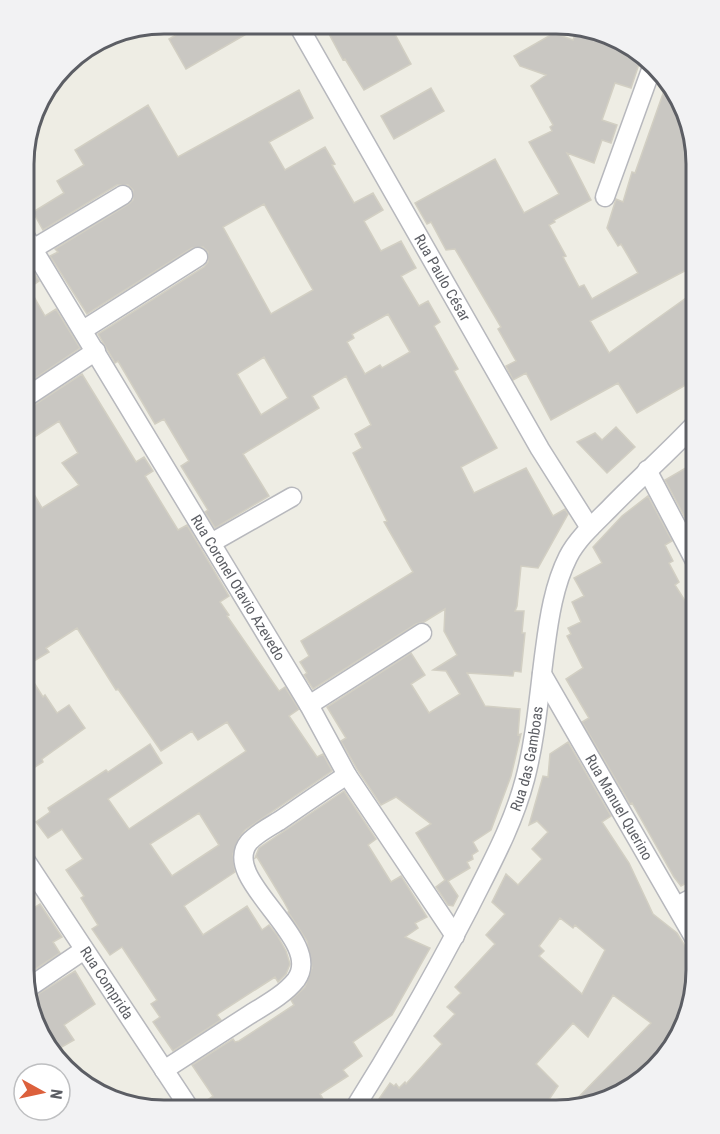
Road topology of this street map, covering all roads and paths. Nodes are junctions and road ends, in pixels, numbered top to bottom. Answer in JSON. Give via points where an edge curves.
{"nodes":[{"id":1,"x":303,"y":34,"type":"edge"},
{"id":2,"x":649,"y":75,"type":"edge"},
{"id":3,"x":123,"y":195,"type":"dead end"},
{"id":4,"x":605,"y":196,"type":"dead end"},
{"id":5,"x":34,"y":240,"type":"edge"},
{"id":6,"x":34,"y":250,"type":"edge"},
{"id":7,"x":198,"y":257,"type":"dead end"},
{"id":8,"x":83,"y":330,"type":"junction"},
{"id":9,"x":96,"y":351,"type":"junction"},
{"id":10,"x":34,"y":392,"type":"edge"},
{"id":11,"x":686,"y":434,"type":"edge"},
{"id":12,"x":647,"y":470,"type":"junction"},
{"id":13,"x":292,"y":497,"type":"dead end"},
{"id":14,"x":590,"y":528,"type":"junction"},
{"id":15,"x":211,"y":543,"type":"junction"},
{"id":16,"x":686,"y":543,"type":"edge"},
{"id":17,"x":422,"y":633,"type":"dead end"},
{"id":18,"x":542,"y":674,"type":"junction"},
{"id":19,"x":309,"y":705,"type":"junction"},
{"id":20,"x":347,"y":775,"type":"junction"},
{"id":21,"x":34,"y":879,"type":"edge"},
{"id":22,"x":685,"y":902,"type":"edge"},
{"id":23,"x":677,"y":906,"type":"junction"},
{"id":24,"x":685,"y":921,"type":"edge"},
{"id":25,"x":455,"y":936,"type":"junction"},
{"id":26,"x":84,"y":950,"type":"junction"},
{"id":27,"x":36,"y":983,"type":"edge"},
{"id":28,"x":164,"y":1070,"type":"junction"},
{"id":29,"x":184,"y":1100,"type":"edge"},
{"id":30,"x":360,"y":1100,"type":"edge"}],
"edges":[{"from":1,"to":14,"type":"street","name":"Rua Paulo César","via":[[540,449]]},
{"from":2,"to":4,"type":"street"},
{"from":3,"to":5,"type":"street"},
{"from":6,"to":8,"type":"street","name":"Rua Coronel Otavio Azevedo"},
{"from":7,"to":8,"type":"street"},
{"from":8,"to":9,"type":"street","name":"Rua Coronel Otavio Azevedo"},
{"from":9,"to":10,"type":"street"},
{"from":9,"to":15,"type":"street","name":"Rua Coronel Otavio Azevedo"},
{"from":11,"to":12,"type":"street","name":"Rua das Gamboas"},
{"from":12,"to":14,"type":"street","name":"Rua das Gamboas"},
{"from":12,"to":16,"type":"street"},
{"from":13,"to":15,"type":"street"},
{"from":14,"to":18,"type":"street","name":"Rua das Gamboas","via":[[569,555],[558,581]]},
{"from":15,"to":19,"type":"street","name":"Rua Coronel Otavio Azevedo"},
{"from":17,"to":19,"type":"street"},
{"from":18,"to":23,"type":"street","name":"Rua Manuel Querino"},
{"from":18,"to":25,"type":"street","name":"Rua das Gamboas","via":[[533,740],[515,813]]},
{"from":19,"to":20,"type":"street","name":"Rua Coronel Otavio Azevedo"},
{"from":20,"to":25,"type":"street","name":"Rua Coronel Otavio Azevedo"},
{"from":20,"to":28,"type":"street","via":[[249,842],[243,853],[252,882],[299,952],[302,964],[297,979],[278,996]]},
{"from":21,"to":26,"type":"street","name":"Rua Comprida"},
{"from":22,"to":23,"type":"street"},
{"from":23,"to":24,"type":"street","name":"Rua Manuel Querino"},
{"from":25,"to":30,"type":"street","name":"Rua das Gamboas"},
{"from":26,"to":27,"type":"street"},
{"from":26,"to":28,"type":"street","name":"Rua Comprida"},
{"from":28,"to":29,"type":"street","name":"Rua Comprida"}]}
